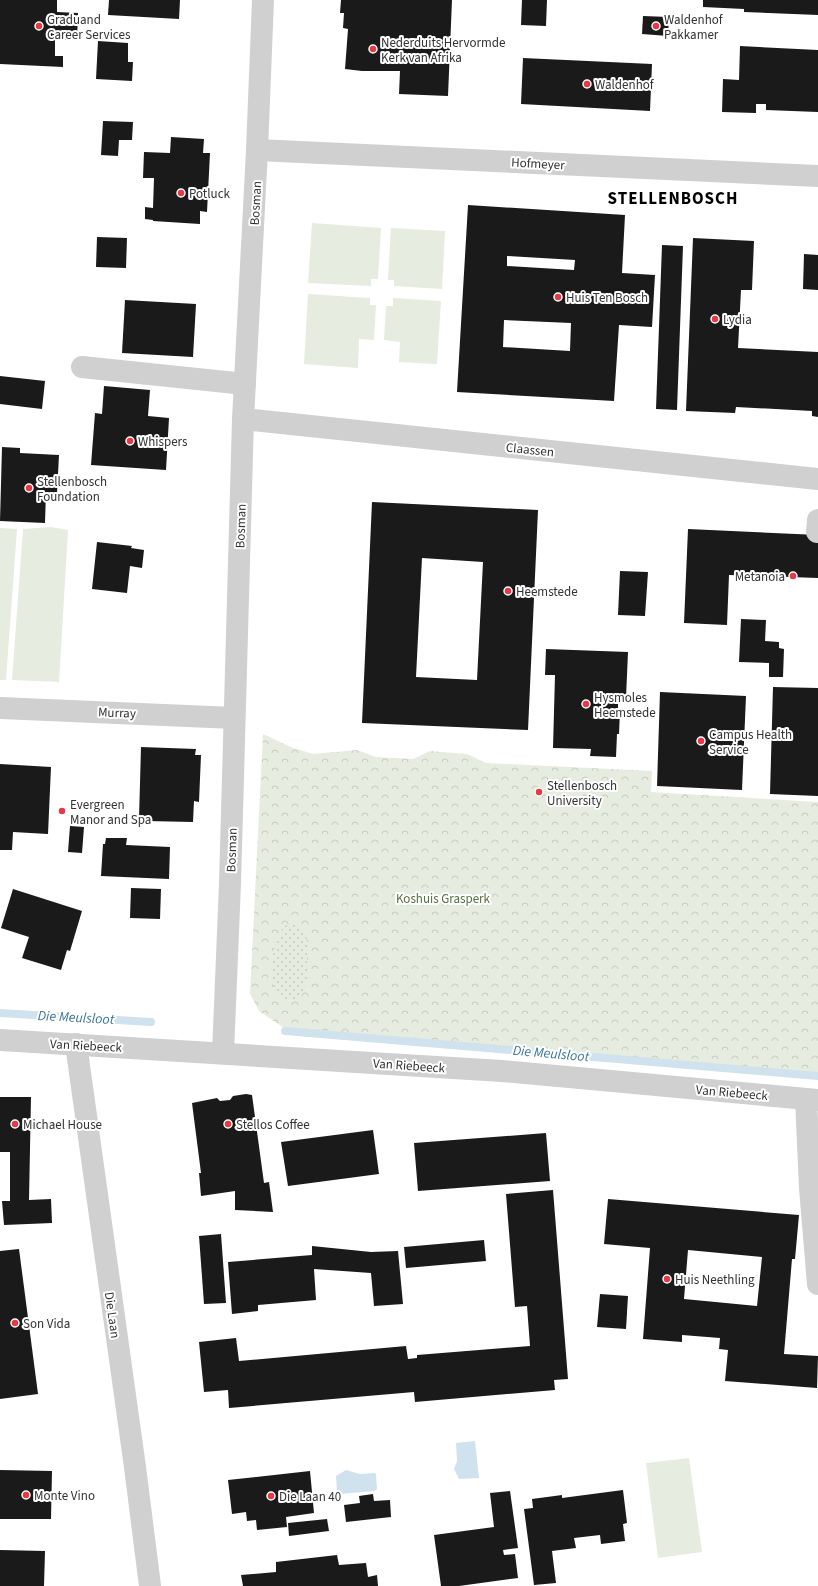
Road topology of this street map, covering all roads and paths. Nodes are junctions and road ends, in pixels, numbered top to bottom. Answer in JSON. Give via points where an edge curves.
{"nodes":[{"id":1,"x":263,"y":0,"type":"edge"},
{"id":2,"x":258,"y":150,"type":"junction"},
{"id":3,"x":818,"y":176,"type":"edge"},
{"id":4,"x":82,"y":367,"type":"dead end"},
{"id":5,"x":245,"y":384,"type":"junction"},
{"id":6,"x":243,"y":419,"type":"junction"},
{"id":7,"x":818,"y":479,"type":"edge"},
{"id":8,"x":818,"y":520,"type":"edge"},
{"id":9,"x":818,"y":532,"type":"edge"},
{"id":10,"x":0,"y":708,"type":"edge"},
{"id":11,"x":234,"y":718,"type":"junction"},
{"id":12,"x":0,"y":1040,"type":"edge"},
{"id":13,"x":76,"y":1044,"type":"junction"},
{"id":14,"x":223,"y":1053,"type":"junction"},
{"id":15,"x":812,"y":1100,"type":"edge"},
{"id":16,"x":818,"y":1284,"type":"edge"},
{"id":17,"x":150,"y":1586,"type":"edge"}],
"edges":[{"from":1,"to":2,"type":"street","name":"Bosman"},
{"from":2,"to":3,"type":"street","name":"Hofmeyer"},
{"from":2,"to":5,"type":"street","name":"Bosman"},
{"from":4,"to":5,"type":"street"},
{"from":5,"to":6,"type":"street","name":"Bosman"},
{"from":6,"to":7,"type":"street","name":"Claassen"},
{"from":6,"to":11,"type":"street","name":"Bosman"},
{"from":8,"to":9,"type":"street"},
{"from":10,"to":11,"type":"street","name":"Murray"},
{"from":11,"to":14,"type":"street","name":"Bosman"},
{"from":12,"to":13,"type":"street","name":"Van Riebeeck"},
{"from":13,"to":14,"type":"street","name":"Van Riebeeck"},
{"from":13,"to":17,"type":"street","name":"Die Laan"},
{"from":14,"to":15,"type":"street","name":"Van Riebeeck","via":[[502,1071]]},
{"from":15,"to":16,"type":"street","via":[[810,1188]]}]}
